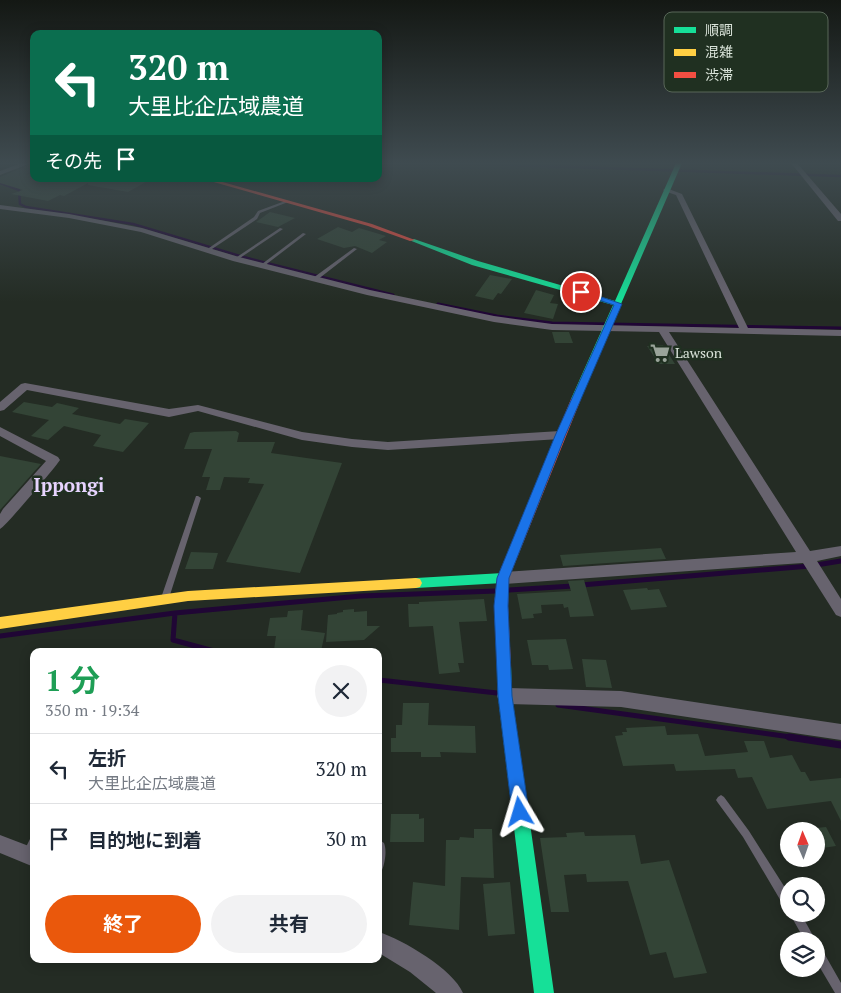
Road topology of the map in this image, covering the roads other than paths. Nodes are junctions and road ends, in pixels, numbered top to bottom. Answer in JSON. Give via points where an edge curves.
{"nodes":[{"id":1,"x":18,"y":209,"type":"edge"},
{"id":2,"x":266,"y":209,"type":"edge"},
{"id":3,"x":313,"y":209,"type":"edge"},
{"id":4,"x":658,"y":209,"type":"edge"},
{"id":5,"x":687,"y":209,"type":"edge"},
{"id":6,"x":833,"y":209,"type":"edge"},
{"id":7,"x":841,"y":219,"type":"edge"},
{"id":8,"x":281,"y":229,"type":"dead end"},
{"id":9,"x":304,"y":234,"type":"dead end"},
{"id":10,"x":354,"y":249,"type":"dead end"},
{"id":11,"x":208,"y":250,"type":"junction"},
{"id":12,"x":236,"y":259,"type":"junction"},
{"id":13,"x":263,"y":266,"type":"junction"},
{"id":14,"x":315,"y":279,"type":"junction"},
{"id":15,"x":618,"y":304,"type":"junction"},
{"id":16,"x":608,"y":328,"type":"junction"},
{"id":17,"x":662,"y":330,"type":"junction"},
{"id":18,"x":745,"y":331,"type":"junction"},
{"id":19,"x":841,"y":333,"type":"edge"},
{"id":20,"x":0,"y":408,"type":"edge"},
{"id":21,"x":0,"y":431,"type":"edge"},
{"id":22,"x":560,"y":436,"type":"junction"},
{"id":23,"x":198,"y":498,"type":"dead end"},
{"id":24,"x":0,"y":524,"type":"edge"},
{"id":25,"x":841,"y":551,"type":"edge"},
{"id":26,"x":807,"y":557,"type":"junction"},
{"id":27,"x":503,"y":578,"type":"junction"},
{"id":28,"x":165,"y":599,"type":"junction"},
{"id":29,"x":841,"y":611,"type":"edge"},
{"id":30,"x":0,"y":623,"type":"edge"},
{"id":31,"x":505,"y":696,"type":"junction"},
{"id":32,"x":841,"y":732,"type":"edge"},
{"id":33,"x":721,"y":800,"type":"dead end"},
{"id":34,"x":0,"y":844,"type":"edge"},
{"id":35,"x":30,"y":851,"type":"edge"},
{"id":36,"x":780,"y":889,"type":"edge"},
{"id":37,"x":382,"y":943,"type":"edge"},
{"id":38,"x":825,"y":965,"type":"edge"},
{"id":39,"x":452,"y":993,"type":"edge"},
{"id":40,"x":544,"y":993,"type":"edge"},
{"id":41,"x":841,"y":993,"type":"edge"}],
"edges":[{"from":1,"to":11,"type":"street","via":[[120,225]]},
{"from":2,"to":11,"type":"lane"},
{"from":3,"to":15,"type":"main road","via":[[370,225],[475,263]]},
{"from":4,"to":15,"type":"main road"},
{"from":5,"to":18,"type":"street"},
{"from":6,"to":7,"type":"street"},
{"from":8,"to":12,"type":"lane"},
{"from":9,"to":13,"type":"lane"},
{"from":10,"to":14,"type":"lane"},
{"from":11,"to":12,"type":"street"},
{"from":12,"to":13,"type":"street"},
{"from":13,"to":14,"type":"street"},
{"from":14,"to":16,"type":"street","via":[[494,319],[552,327]]},
{"from":15,"to":16,"type":"main road"},
{"from":16,"to":17,"type":"street"},
{"from":16,"to":22,"type":"main road"},
{"from":17,"to":18,"type":"street"},
{"from":17,"to":26,"type":"street"},
{"from":18,"to":19,"type":"street"},
{"from":20,"to":22,"type":"street","via":[[26,386],[169,413],[198,408],[302,436],[352,443],[388,446]]},
{"from":21,"to":24,"type":"street","via":[[54,460]]},
{"from":22,"to":27,"type":"main road"},
{"from":23,"to":28,"type":"lane"},
{"from":25,"to":26,"type":"street"},
{"from":26,"to":27,"type":"street"},
{"from":26,"to":29,"type":"street"},
{"from":27,"to":28,"type":"main road"},
{"from":27,"to":31,"type":"main road"},
{"from":28,"to":30,"type":"main road"},
{"from":31,"to":32,"type":"street","via":[[621,699]]},
{"from":31,"to":40,"type":"main road"},
{"from":33,"to":36,"type":"lane"},
{"from":34,"to":35,"type":"street"},
{"from":37,"to":39,"type":"street","via":[[402,952],[434,975]]},
{"from":38,"to":41,"type":"lane"}]}
